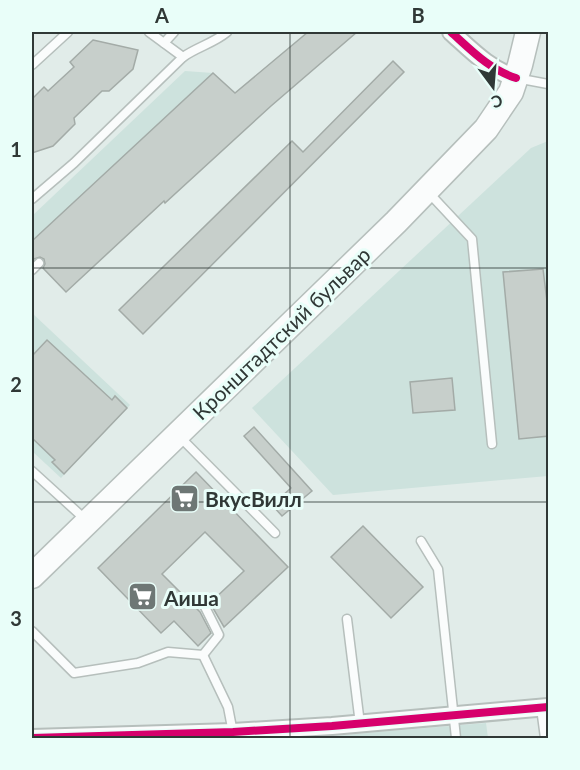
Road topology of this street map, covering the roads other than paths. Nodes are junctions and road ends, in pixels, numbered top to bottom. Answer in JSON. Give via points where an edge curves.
{"nodes":[{"id":1,"x":68,"y":32,"type":"edge"},
{"id":2,"x":149,"y":32,"type":"edge"},
{"id":3,"x":174,"y":32,"type":"edge"},
{"id":4,"x":227,"y":32,"type":"edge"},
{"id":5,"x":451,"y":32,"type":"edge"},
{"id":6,"x":528,"y":32,"type":"edge"},
{"id":7,"x":164,"y":43,"type":"junction"},
{"id":8,"x":183,"y":57,"type":"junction"},
{"id":9,"x":32,"y":65,"type":"edge"},
{"id":10,"x":516,"y":78,"type":"junction"},
{"id":11,"x":549,"y":84,"type":"edge"},
{"id":12,"x":427,"y":190,"type":"junction"},
{"id":13,"x":32,"y":199,"type":"edge"},
{"id":14,"x":39,"y":263,"type":"dead end"},
{"id":15,"x":32,"y":270,"type":"edge"},
{"id":16,"x":177,"y":434,"type":"junction"},
{"id":17,"x":492,"y":444,"type":"dead end"},
{"id":18,"x":32,"y":471,"type":"edge"},
{"id":19,"x":87,"y":522,"type":"junction"},
{"id":20,"x":275,"y":533,"type":"dead end"},
{"id":21,"x":421,"y":541,"type":"dead end"},
{"id":22,"x":32,"y":576,"type":"edge"},
{"id":23,"x":203,"y":603,"type":"dead end"},
{"id":24,"x":347,"y":619,"type":"dead end"},
{"id":25,"x":32,"y":630,"type":"edge"},
{"id":26,"x":203,"y":655,"type":"junction"},
{"id":27,"x":545,"y":708,"type":"edge"},
{"id":28,"x":454,"y":716,"type":"junction"},
{"id":29,"x":360,"y":724,"type":"junction"},
{"id":30,"x":233,"y":735,"type":"edge"},
{"id":31,"x":118,"y":737,"type":"edge"},
{"id":32,"x":32,"y":738,"type":"edge"},
{"id":33,"x":456,"y":738,"type":"edge"},
{"id":34,"x":545,"y":738,"type":"edge"}],
"edges":[{"from":1,"to":9,"type":"lane"},
{"from":2,"to":7,"type":"lane"},
{"from":3,"to":7,"type":"lane"},
{"from":4,"to":8,"type":"lane"},
{"from":5,"to":10,"type":"street","via":[[501,74]]},
{"from":6,"to":10,"type":"main road","name":"Кронштадтский бульвар"},
{"from":7,"to":8,"type":"lane"},
{"from":8,"to":13,"type":"lane"},
{"from":10,"to":11,"type":"lane"},
{"from":10,"to":12,"type":"main road","name":"Кронштадтский бульвар","via":[[486,129]]},
{"from":12,"to":16,"type":"main road","name":"Кронштадтский бульвар"},
{"from":12,"to":17,"type":"lane","via":[[472,239]]},
{"from":14,"to":15,"type":"lane"},
{"from":16,"to":19,"type":"main road","name":"Кронштадтский бульвар"},
{"from":16,"to":20,"type":"lane"},
{"from":18,"to":19,"type":"lane"},
{"from":19,"to":22,"type":"main road","name":"Кронштадтский бульвар"},
{"from":21,"to":28,"type":"lane","via":[[438,569]]},
{"from":23,"to":26,"type":"lane","via":[[219,635]]},
{"from":24,"to":29,"type":"lane"},
{"from":25,"to":26,"type":"lane","via":[[74,673],[138,663],[168,652]]},
{"from":26,"to":30,"type":"lane","via":[[228,707]]},
{"from":27,"to":28,"type":"street"},
{"from":27,"to":34,"type":"lane"},
{"from":28,"to":29,"type":"street"},
{"from":28,"to":33,"type":"lane"},
{"from":29,"to":30,"type":"street"},
{"from":30,"to":31,"type":"street"},
{"from":31,"to":32,"type":"street"}]}
